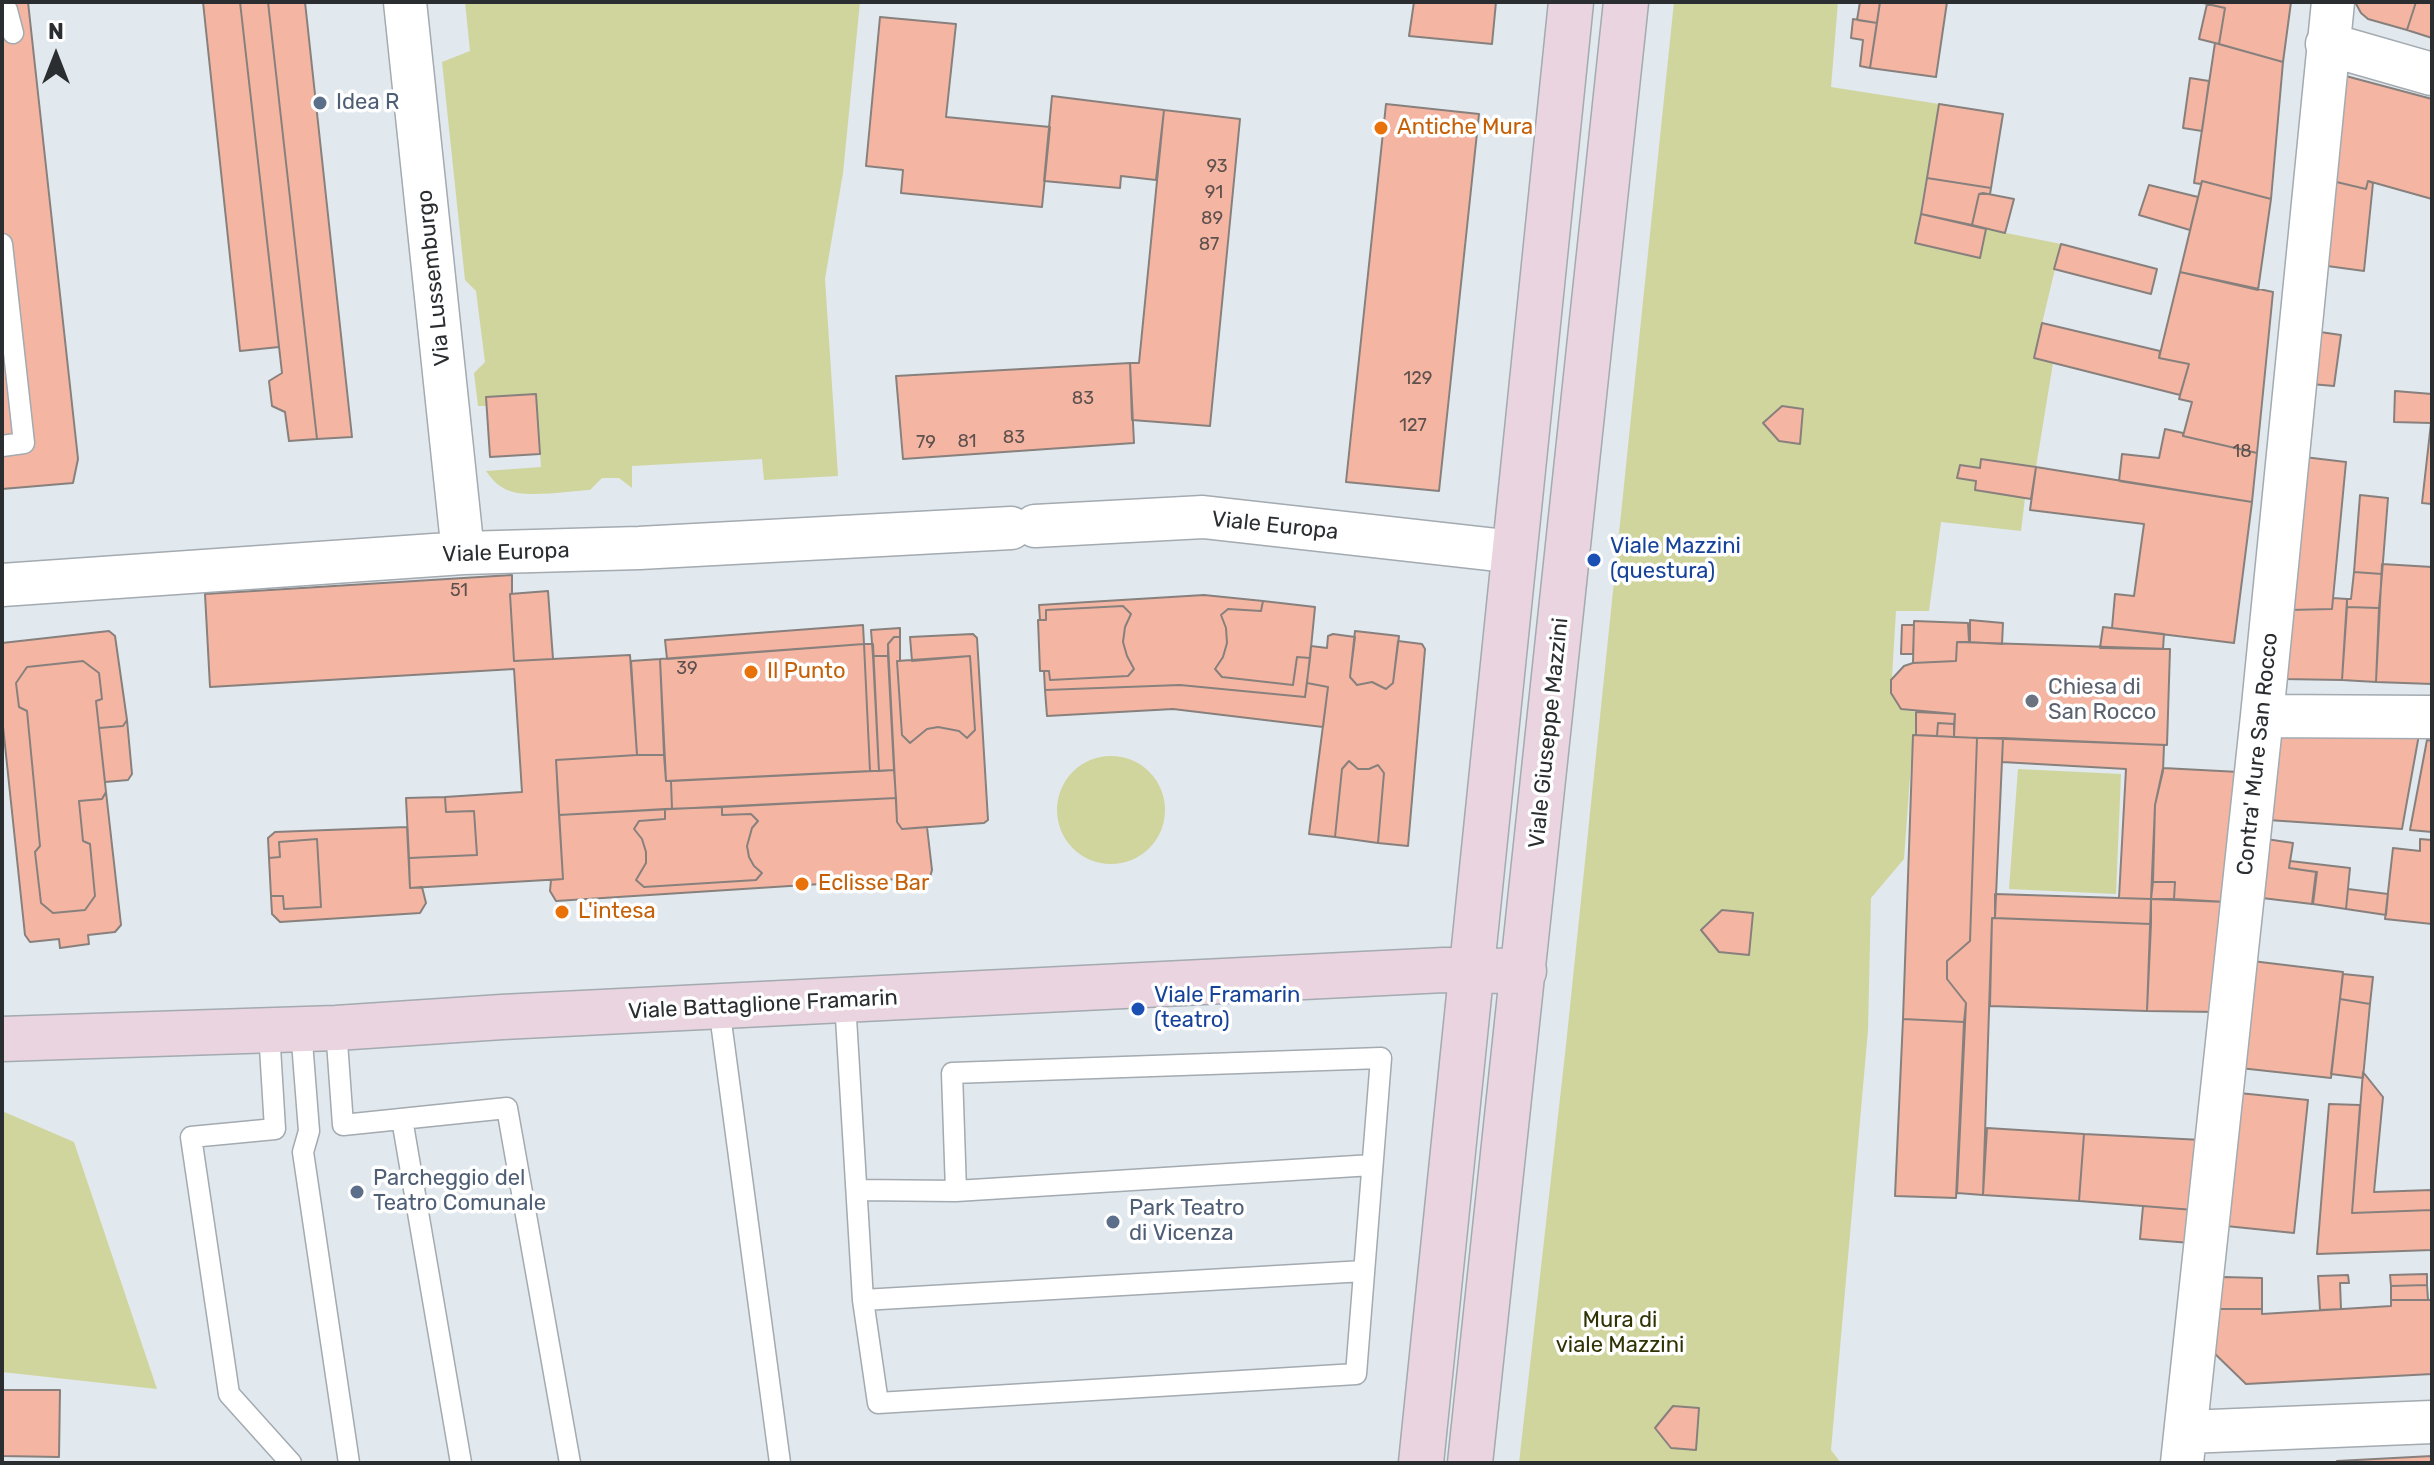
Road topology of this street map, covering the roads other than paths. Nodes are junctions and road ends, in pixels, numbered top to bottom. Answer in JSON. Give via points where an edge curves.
{"nodes":[{"id":1,"x":2,"y":2,"type":"edge"},
{"id":2,"x":405,"y":2,"type":"edge"},
{"id":3,"x":1571,"y":2,"type":"edge"},
{"id":4,"x":1626,"y":2,"type":"edge"},
{"id":5,"x":2333,"y":2,"type":"edge"},
{"id":6,"x":13,"y":33,"type":"dead end"},
{"id":7,"x":2327,"y":44,"type":"junction"},
{"id":8,"x":2432,"y":74,"type":"edge"},
{"id":9,"x":2,"y":244,"type":"edge"},
{"id":10,"x":2,"y":446,"type":"edge"},
{"id":11,"x":1515,"y":552,"type":"junction"},
{"id":12,"x":463,"y":553,"type":"junction"},
{"id":13,"x":2,"y":585,"type":"edge"},
{"id":14,"x":2262,"y":716,"type":"junction"},
{"id":15,"x":2432,"y":717,"type":"edge"},
{"id":16,"x":1470,"y":971,"type":"junction"},
{"id":17,"x":1524,"y":971,"type":"junction"},
{"id":18,"x":845,"y":1001,"type":"junction"},
{"id":19,"x":719,"y":1007,"type":"junction"},
{"id":20,"x":302,"y":1029,"type":"junction"},
{"id":21,"x":2,"y":1039,"type":"edge"},
{"id":22,"x":402,"y":1119,"type":"junction"},
{"id":23,"x":1372,"y":1165,"type":"junction"},
{"id":24,"x":857,"y":1190,"type":"junction"},
{"id":25,"x":956,"y":1191,"type":"junction"},
{"id":26,"x":1364,"y":1271,"type":"junction"},
{"id":27,"x":863,"y":1300,"type":"junction"},
{"id":28,"x":2432,"y":1422,"type":"edge"},
{"id":29,"x":2184,"y":1448,"type":"edge"},
{"id":30,"x":291,"y":1463,"type":"edge"},
{"id":31,"x":349,"y":1463,"type":"edge"},
{"id":32,"x":461,"y":1463,"type":"edge"},
{"id":33,"x":570,"y":1463,"type":"edge"},
{"id":34,"x":780,"y":1463,"type":"edge"},
{"id":35,"x":1421,"y":1463,"type":"edge"},
{"id":36,"x":1470,"y":1463,"type":"edge"}],
"edges":[{"from":1,"to":6,"type":"lane"},
{"from":2,"to":12,"type":"street","name":"Via Lussemburgo"},
{"from":3,"to":11,"type":"main road"},
{"from":4,"to":17,"type":"main road","name":"Viale Giuseppe Mazzini"},
{"from":5,"to":7,"type":"street","name":"Contra' Mure San Rocco"},
{"from":7,"to":8,"type":"street"},
{"from":7,"to":14,"type":"street","name":"Contra' Mure San Rocco","via":[[2251,670]]},
{"from":9,"to":10,"type":"lane","via":[[24,443]]},
{"from":11,"to":12,"type":"street","name":"Viale Europa","via":[[1203,517]]},
{"from":11,"to":16,"type":"main road"},
{"from":12,"to":13,"type":"street","name":"Viale Europa"},
{"from":14,"to":15,"type":"street"},
{"from":14,"to":29,"type":"street","name":"Contra' Mure San Rocco"},
{"from":16,"to":17,"type":"main road","name":"Viale Battaglione Framarin"},
{"from":16,"to":18,"type":"main road","name":"Viale Battaglione Framarin"},
{"from":16,"to":35,"type":"main road"},
{"from":17,"to":36,"type":"main road","name":"Viale Giuseppe Mazzini"},
{"from":18,"to":19,"type":"main road","name":"Viale Battaglione Framarin"},
{"from":18,"to":24,"type":"lane"},
{"from":19,"to":20,"type":"main road","name":"Viale Battaglione Framarin"},
{"from":19,"to":34,"type":"lane"},
{"from":20,"to":21,"type":"main road","name":"Viale Battaglione Framarin"},
{"from":20,"to":22,"type":"lane","via":[[343,1125]]},
{"from":20,"to":30,"type":"lane","via":[[275,1129],[191,1137],[229,1394]]},
{"from":20,"to":31,"type":"lane","via":[[309,1131],[303,1152]]},
{"from":22,"to":32,"type":"lane"},
{"from":22,"to":33,"type":"lane","via":[[507,1108]]},
{"from":23,"to":25,"type":"lane"},
{"from":23,"to":25,"type":"lane","via":[[1381,1058],[952,1073]]},
{"from":23,"to":26,"type":"lane"},
{"from":24,"to":25,"type":"lane"},
{"from":24,"to":27,"type":"lane"},
{"from":26,"to":27,"type":"lane"},
{"from":26,"to":27,"type":"lane","via":[[1356,1374],[878,1403]]},
{"from":28,"to":29,"type":"street"}]}
